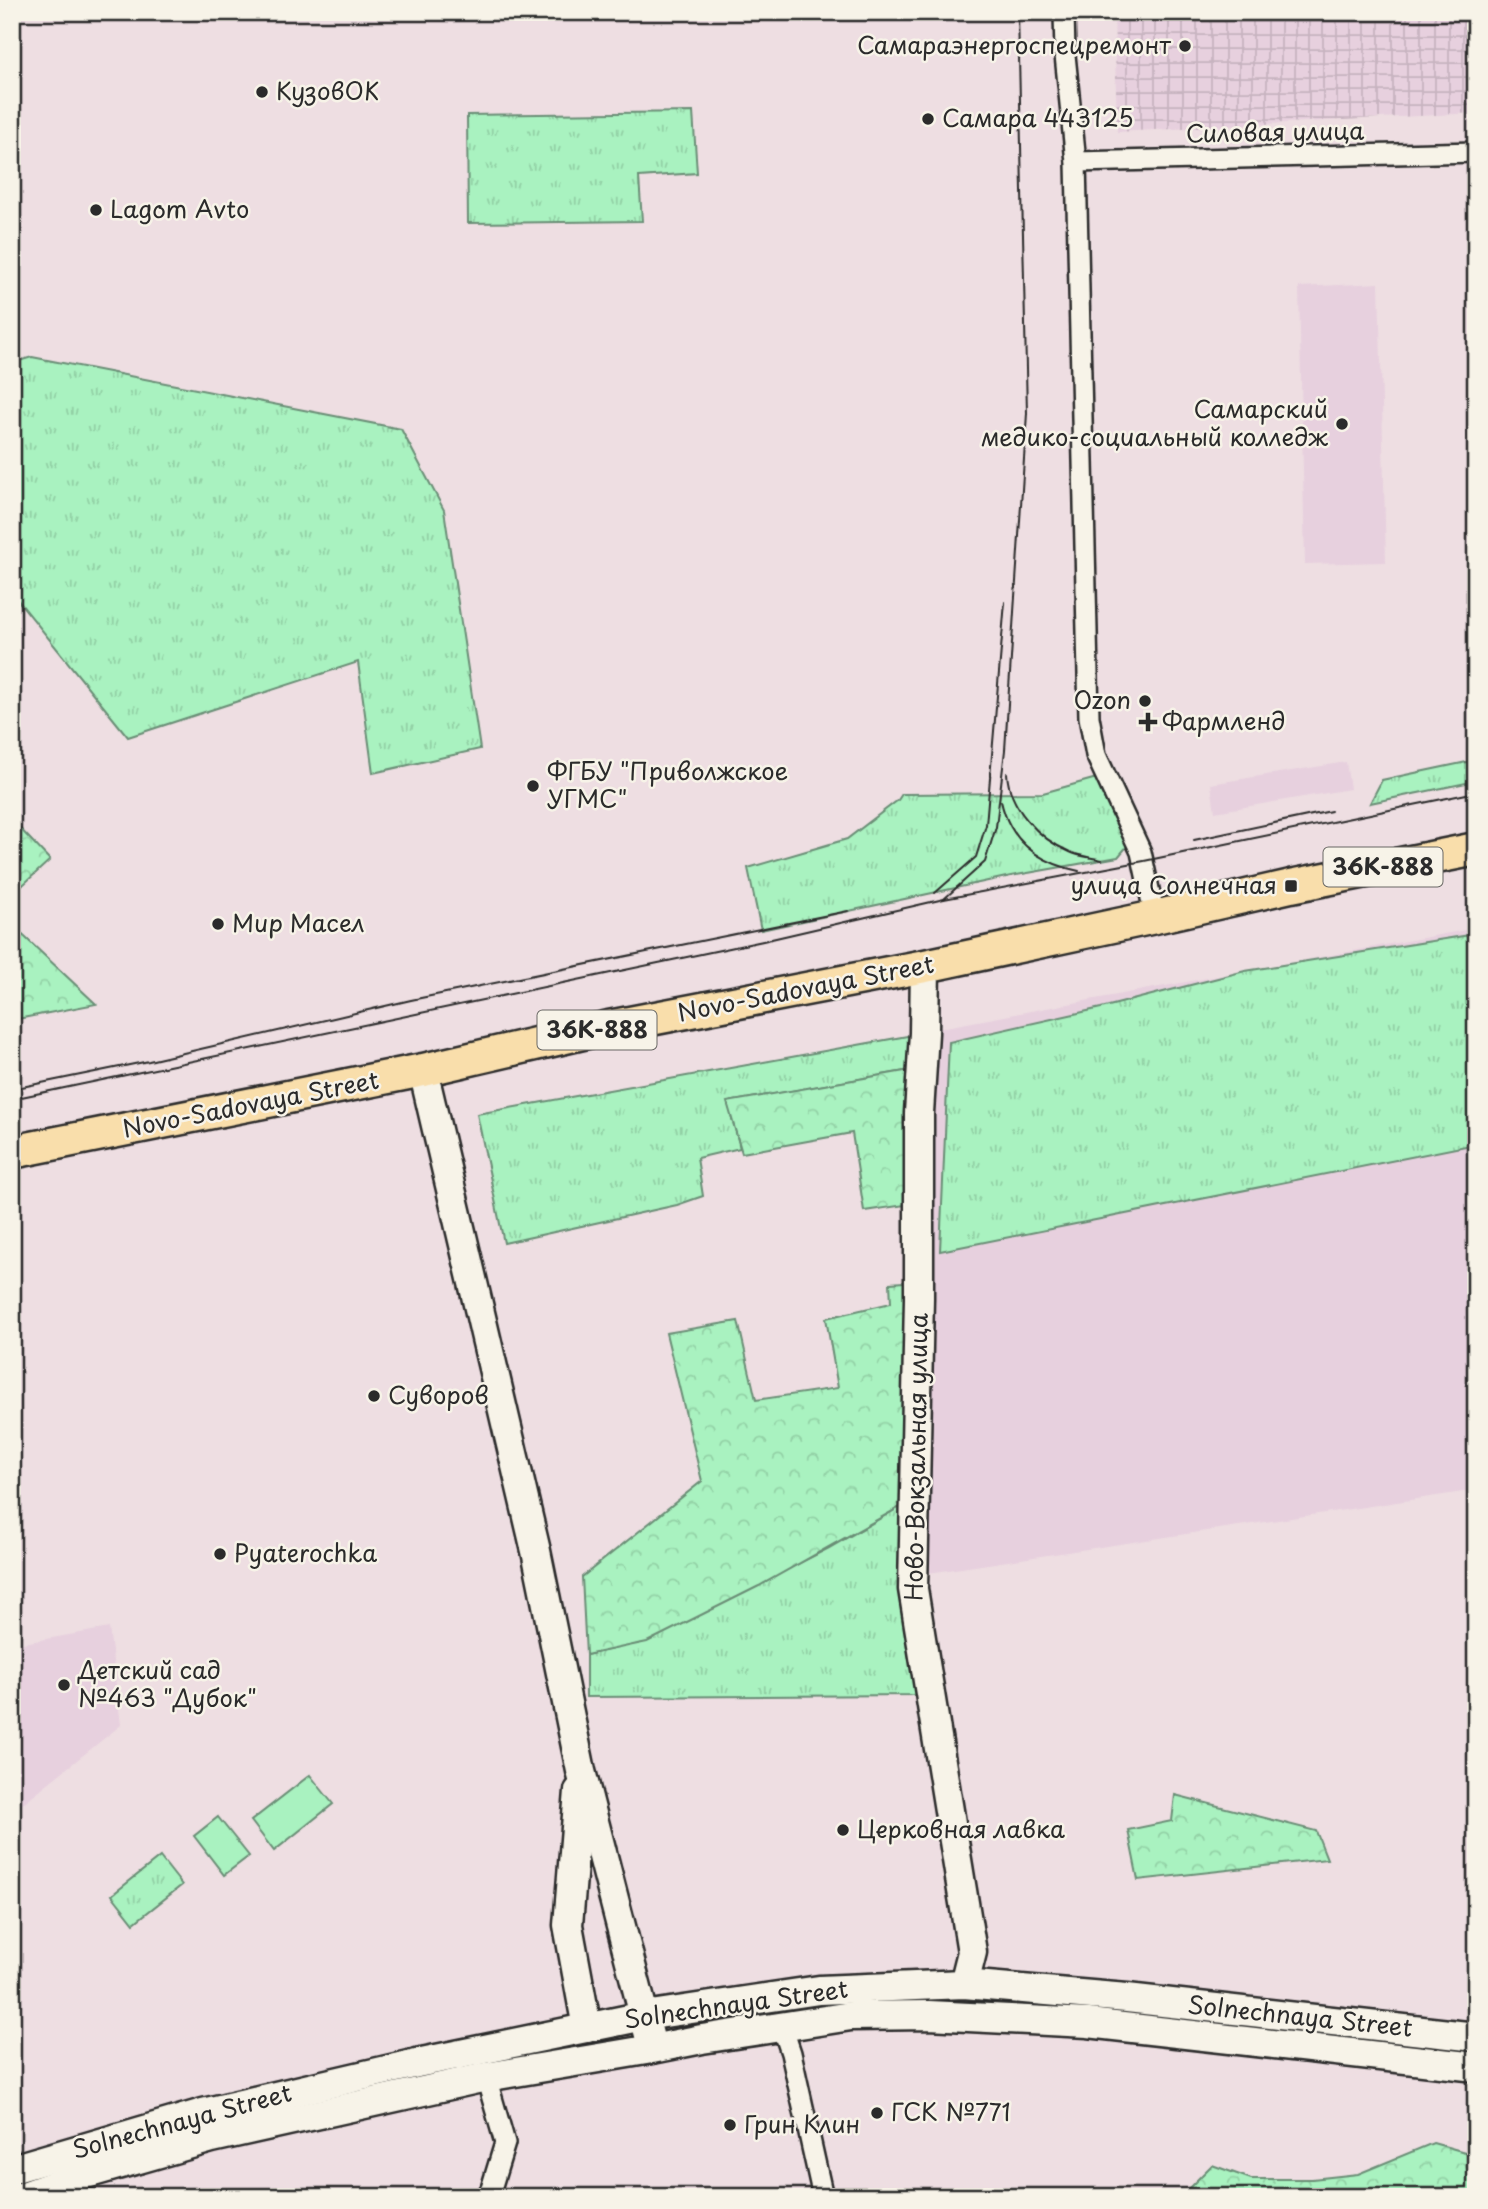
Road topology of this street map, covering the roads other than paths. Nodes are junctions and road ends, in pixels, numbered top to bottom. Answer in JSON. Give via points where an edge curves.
{"nodes":[{"id":1,"x":1064,"y":12,"type":"edge"},
{"id":2,"x":1476,"y":152,"type":"edge"},
{"id":3,"x":1076,"y":162,"type":"junction"},
{"id":4,"x":1476,"y":849,"type":"edge"},
{"id":5,"x":1155,"y":917,"type":"junction"},
{"id":6,"x":925,"y":966,"type":"junction"},
{"id":7,"x":423,"y":1070,"type":"junction"},
{"id":8,"x":12,"y":1152,"type":"edge"},
{"id":9,"x":581,"y":1771,"type":"junction"},
{"id":10,"x":964,"y":1984,"type":"junction"},
{"id":11,"x":644,"y":2016,"type":"junction"},
{"id":12,"x":782,"y":2026,"type":"junction"},
{"id":13,"x":587,"y":2028,"type":"junction"},
{"id":14,"x":1476,"y":2037,"type":"edge"},
{"id":15,"x":652,"y":2049,"type":"junction"},
{"id":16,"x":1476,"y":2067,"type":"edge"},
{"id":17,"x":486,"y":2077,"type":"junction"},
{"id":18,"x":12,"y":2169,"type":"edge"},
{"id":19,"x":21,"y":2197,"type":"edge"},
{"id":20,"x":486,"y":2197,"type":"edge"},
{"id":21,"x":823,"y":2197,"type":"edge"}],
"edges":[{"from":1,"to":3,"type":"street"},
{"from":2,"to":3,"type":"street","name":"Силовая улица"},
{"from":3,"to":5,"type":"street","via":[[1089,717],[1096,755],[1141,852]]},
{"from":4,"to":5,"type":"main road","name":"Novo-Sadovaya Street","number":"36К-888"},
{"from":5,"to":6,"type":"main road","name":"Novo-Sadovaya Street","number":"36К-888"},
{"from":6,"to":7,"type":"main road","name":"Novo-Sadovaya Street","number":"36К-888","via":[[609,1027]]},
{"from":6,"to":10,"type":"main road","name":"Ново-Вокзальная улица","via":[[913,1590],[972,1952]]},
{"from":7,"to":8,"type":"main road","name":"Novo-Sadovaya Street","number":"36К-888"},
{"from":7,"to":9,"type":"main road","via":[[536,1550]]},
{"from":9,"to":11,"type":"main road"},
{"from":9,"to":13,"type":"main road","via":[[568,1925]]},
{"from":10,"to":11,"type":"main road","name":"Solnechnaya Street","via":[[819,1990]]},
{"from":10,"to":14,"type":"main road","name":"Solnechnaya Street"},
{"from":11,"to":13,"type":"main road","name":"Solnechnaya Street"},
{"from":11,"to":15,"type":"main road"},
{"from":12,"to":15,"type":"main road","name":"Solnechnaya Street"},
{"from":12,"to":16,"type":"main road","name":"Solnechnaya Street","via":[[851,2016],[929,2015],[1088,2023]]},
{"from":12,"to":21,"type":"street"},
{"from":13,"to":18,"type":"main road","name":"Solnechnaya Street","via":[[203,2113]]},
{"from":15,"to":17,"type":"main road","name":"Solnechnaya Street"},
{"from":17,"to":19,"type":"main road","name":"Solnechnaya Street","via":[[212,2138]]},
{"from":17,"to":20,"type":"street","via":[[505,2143]]}]}
